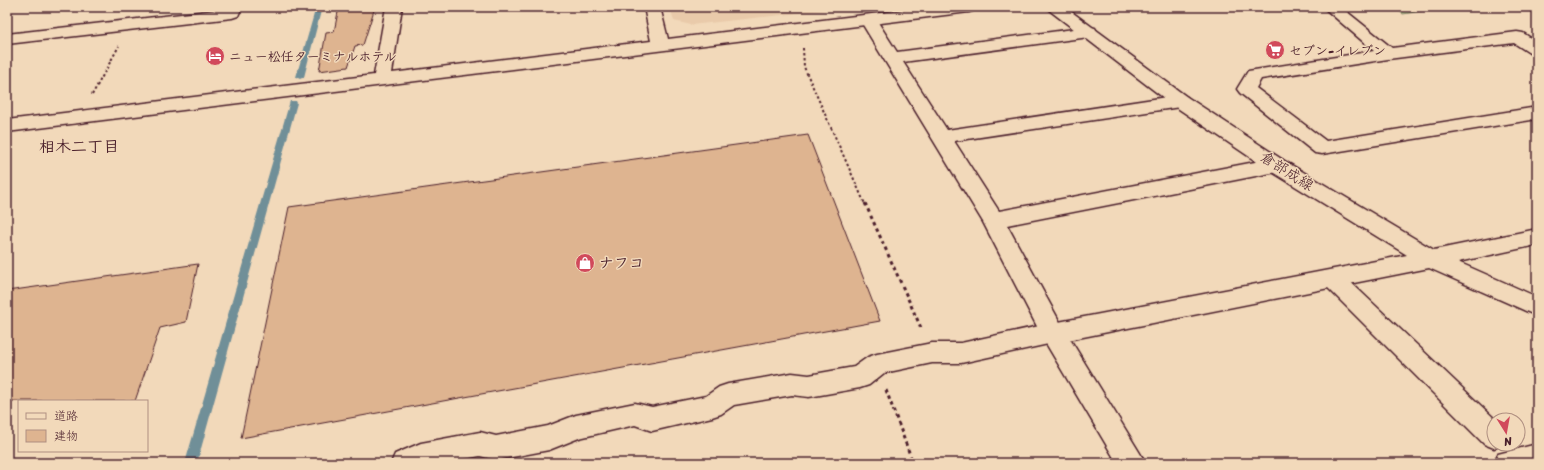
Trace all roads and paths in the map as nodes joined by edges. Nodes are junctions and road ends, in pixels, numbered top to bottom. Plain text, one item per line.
1 (234, 7) edge
2 (394, 7) edge
3 (652, 7) edge
4 (969, 7) edge
5 (1055, 7) edge
6 (1331, 7) edge
7 (922, 10) edge
8 (868, 20) junction
9 (130, 25) junction
10 (802, 28) junction
11 (1089, 32) junction
12 (7, 39) edge
13 (661, 45) junction
14 (1537, 50) edge
15 (1388, 54) junction
16 (892, 58) junction
17 (382, 80) junction
18 (1180, 101) junction
19 (1537, 113) edge
20 (80, 117) junction
21 (7, 126) edge
22 (941, 137) junction
23 (1276, 165) junction
24 (993, 220) junction
25 (1537, 237) edge
26 (1431, 259) junction
27 (1333, 279) junction
28 (1537, 307) edge
29 (1053, 333) junction
30 (932, 353) junction
31 (877, 364) junction
32 (1486, 428) edge
33 (405, 463) edge
34 (913, 463) edge
35 (1132, 463) edge

1 - 9 street
2 - 17 street
3 - 13 street
4 - 7 street
5 - 11 street, 倉部成線
6 - 15 street
7 - 8 street
8 - 10 street
8 - 16 street
9 - 12 street
9 - 20 path
10 - 13 street
10 - 30 path
11 - 16 street
11 - 18 street, 倉部成線
13 - 17 street
14 - 15 street
15 - 19 street
16 - 22 street
17 - 20 street
18 - 22 street
18 - 23 street, 倉部成線
20 - 21 street
22 - 24 street
23 - 24 street
23 - 26 street, 倉部成線
24 - 29 street
25 - 26 street
26 - 27 street
26 - 28 street, 倉部成線
27 - 29 street
27 - 32 street
29 - 30 street
29 - 35 street
30 - 31 street
31 - 33 street
31 - 34 path

